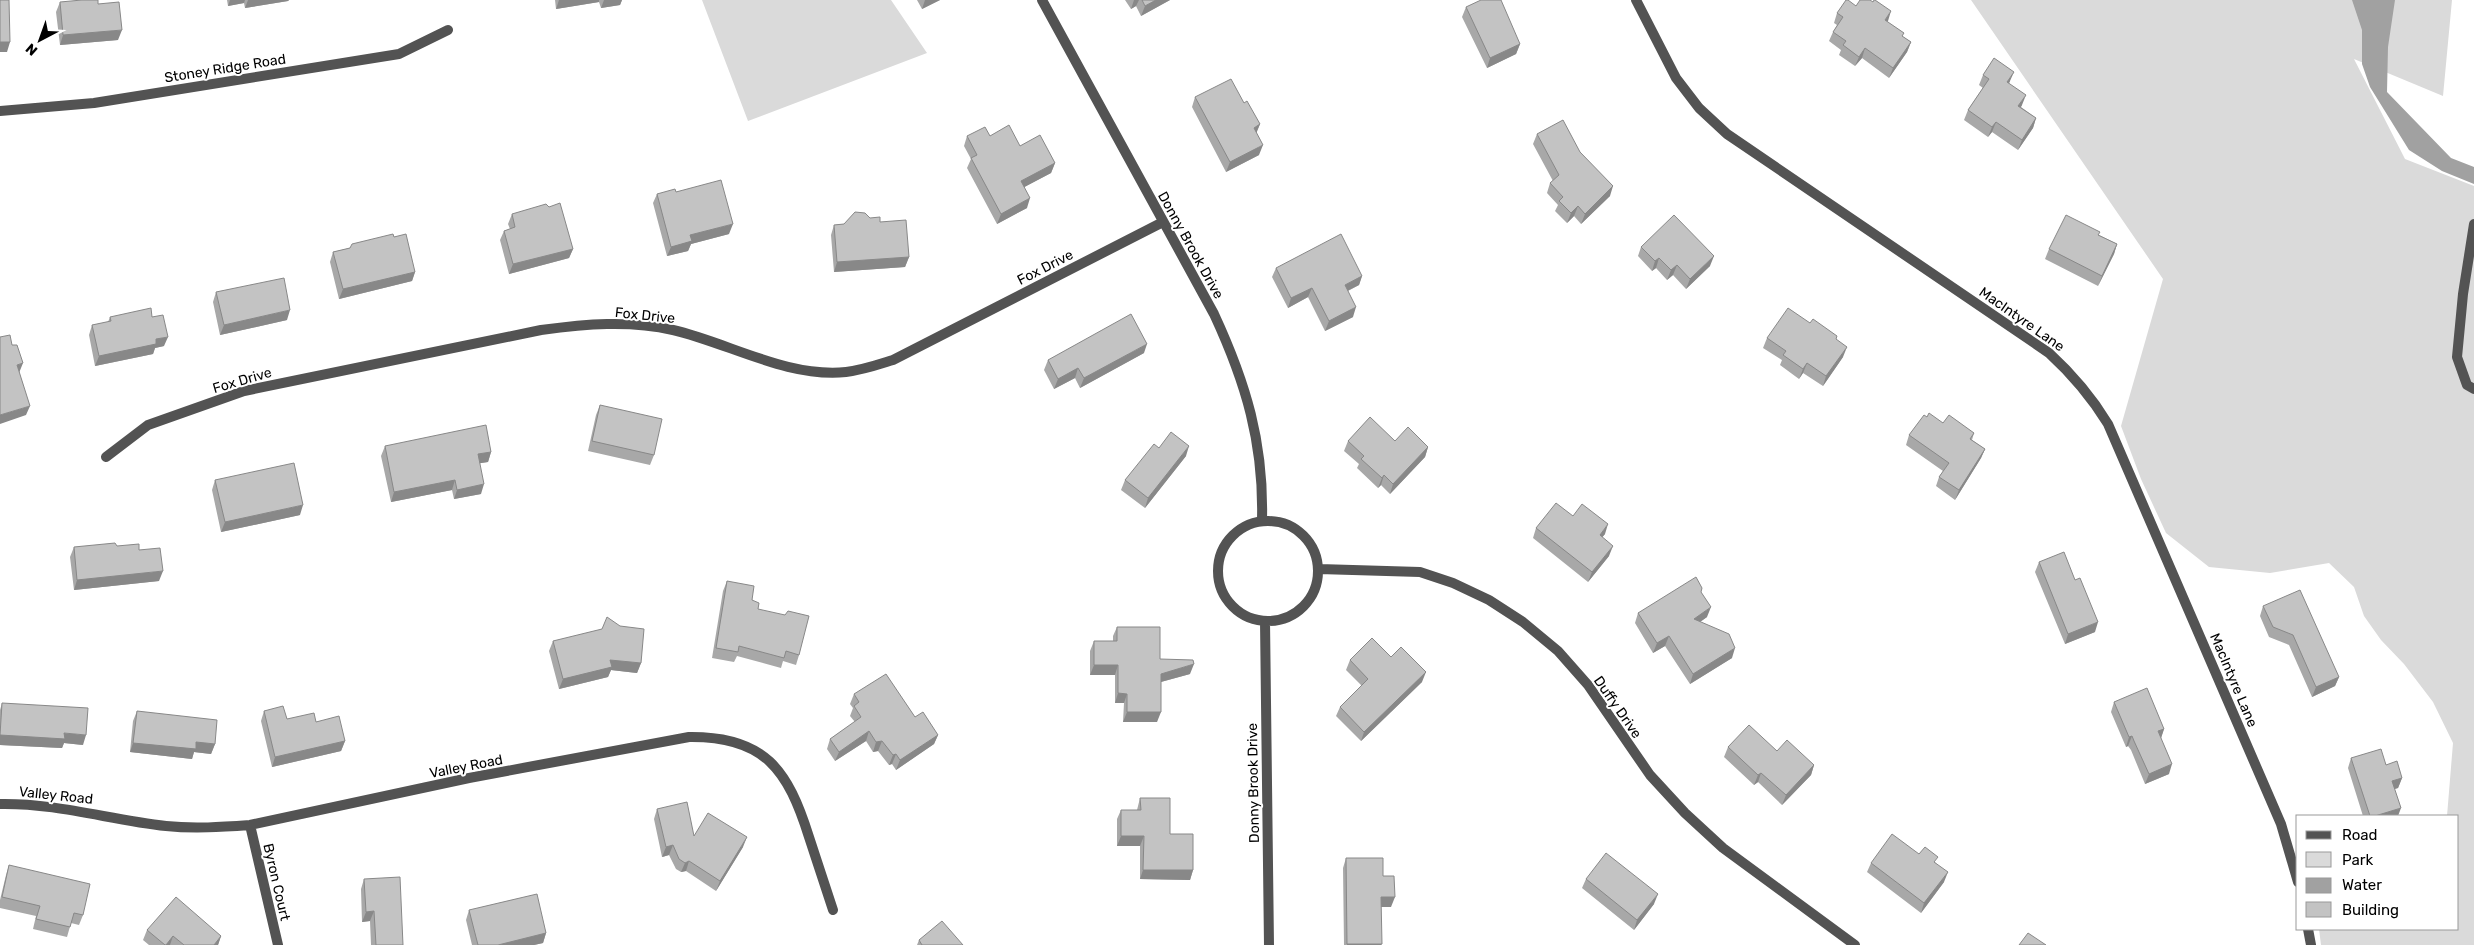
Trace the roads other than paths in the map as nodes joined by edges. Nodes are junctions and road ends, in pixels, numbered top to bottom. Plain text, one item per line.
1 (1042, 0) edge
2 (1636, 0) edge
3 (448, 30) dead end
4 (0, 111) edge
5 (1163, 222) junction
6 (2474, 224) edge
7 (2474, 389) edge
8 (106, 458) dead end
9 (1262, 520) junction
10 (1319, 569) junction
11 (1265, 621) junction
12 (0, 804) edge
13 (250, 825) junction
14 (2296, 876) edge
15 (833, 910) dead end
16 (2308, 930) edge
17 (278, 945) edge
18 (1269, 945) edge
19 (1856, 945) edge
20 (2311, 945) edge

1 - 5 street, Donny Brook Drive
2 - 14 street, MacIntyre Lane
3 - 4 street, Stoney Ridge Road
5 - 8 street, Fox Drive
5 - 9 street, Donny Brook Drive
6 - 7 street
9 - 10 street
9 - 11 street
10 - 11 street
10 - 19 street, Duffy Drive
11 - 18 street, Donny Brook Drive
12 - 13 street, Valley Road
13 - 15 street, Valley Road
13 - 17 street, Byron Court
16 - 20 street

